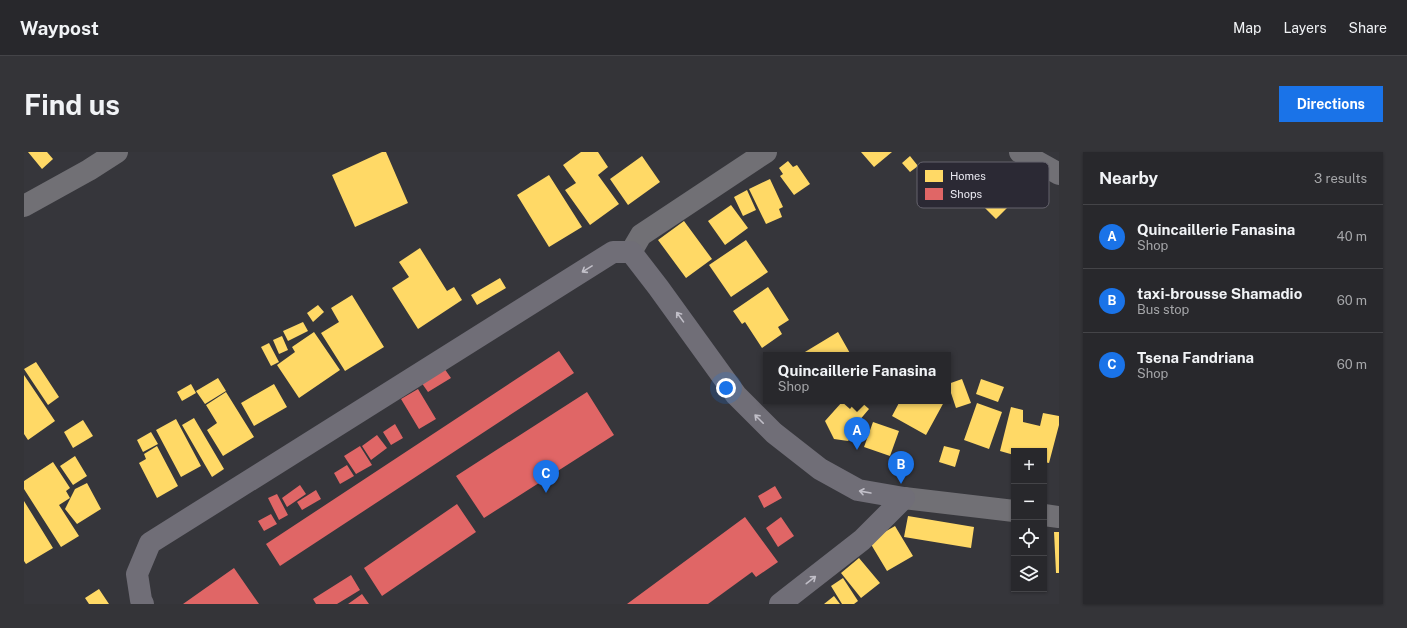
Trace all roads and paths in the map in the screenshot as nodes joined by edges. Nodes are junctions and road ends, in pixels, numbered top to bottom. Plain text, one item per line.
1 (117, 152) edge
2 (766, 152) edge
3 (1020, 152) edge
4 (1038, 162) edge
5 (1049, 168) edge
6 (1059, 174) edge
7 (24, 206) edge
8 (631, 252) junction
9 (904, 498) junction
10 (1011, 511) edge
11 (1047, 515) edge
12 (1059, 517) edge
13 (143, 604) edge
14 (780, 604) edge

1 - 7 street
2 - 8 street
3 - 4 street
5 - 6 street
9 -> 8 main road
8 -> 13 main road
9 - 10 street
14 -> 9 main road
11 - 12 street

